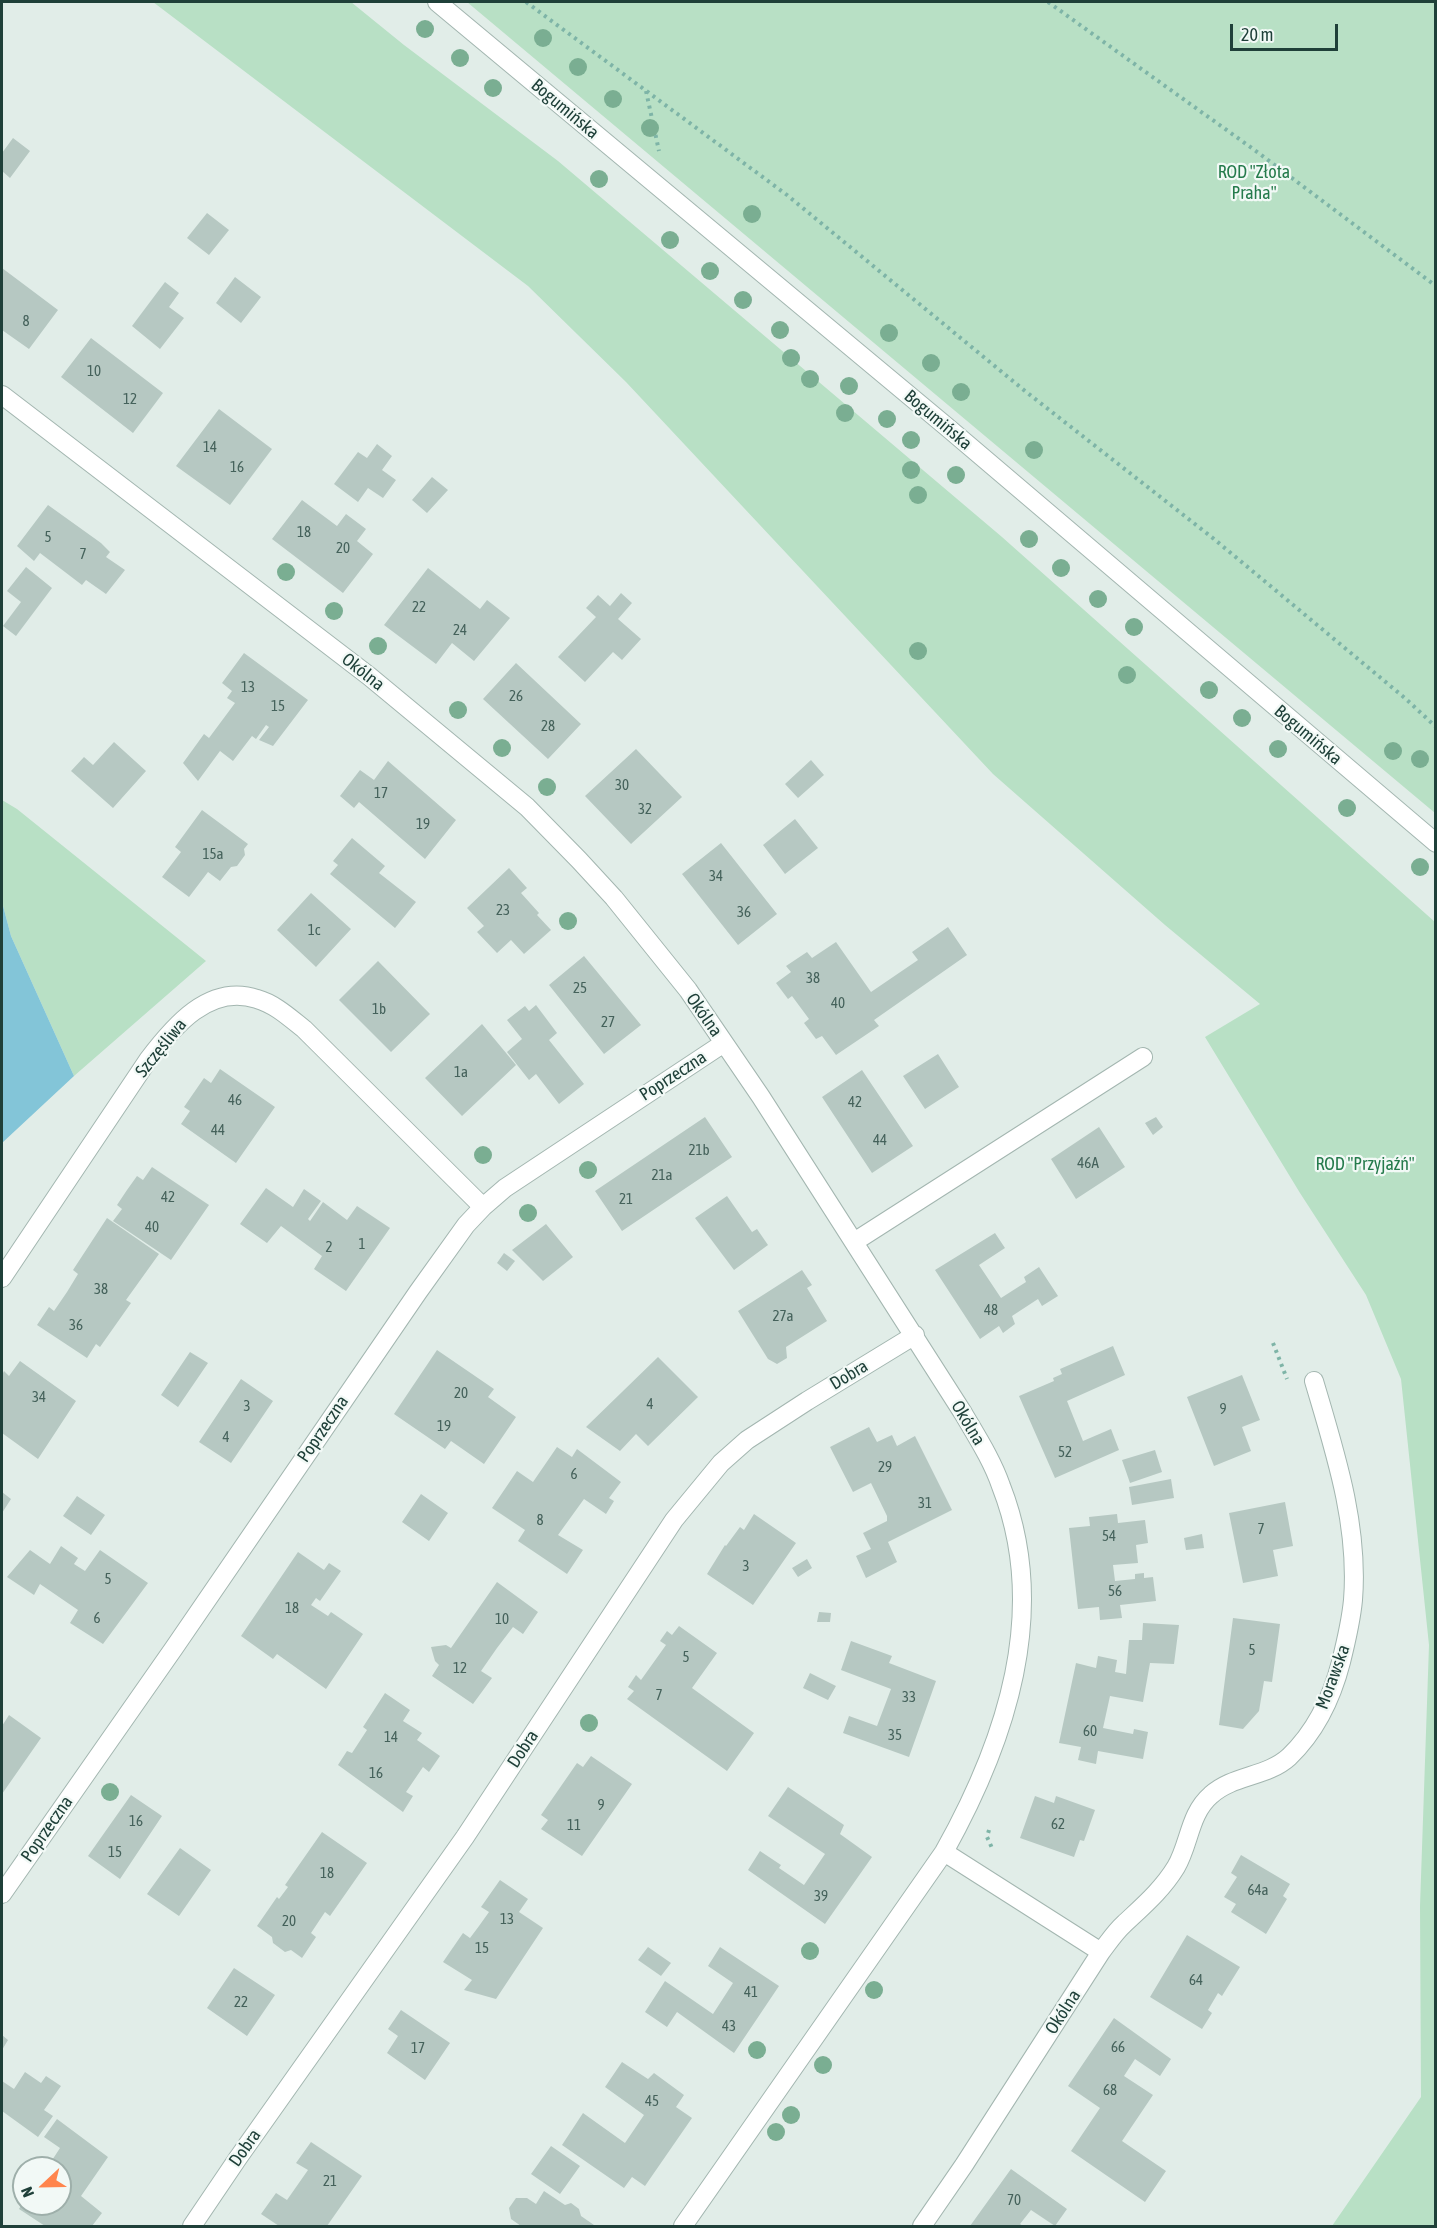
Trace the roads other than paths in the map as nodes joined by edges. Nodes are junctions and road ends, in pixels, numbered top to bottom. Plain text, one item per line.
1 (437, 2) edge
2 (2, 395) edge
3 (1436, 843) edge
4 (724, 1042) junction
5 (1143, 1057) dead end
6 (483, 1207) junction
7 (854, 1242) junction
8 (2, 1278) edge
9 (915, 1335) junction
10 (1314, 1382) dead end
11 (944, 1852) junction
12 (2, 1894) edge
13 (1101, 1952) junction
14 (192, 2226) edge
15 (683, 2226) edge
16 (922, 2226) edge

1 - 3 street, Bogumińska
2 - 4 street, Okólna
4 - 6 street, Poprzeczna
4 - 7 street, Okólna
5 - 7 street
6 - 8 street, Szczęśliwa
6 - 12 street, Poprzeczna
7 - 9 street, Okólna
9 - 11 street, Okólna
9 - 14 street, Dobra
10 - 13 street, Morawska
11 - 13 street
11 - 15 street, Okólna
13 - 16 street, Okólna

